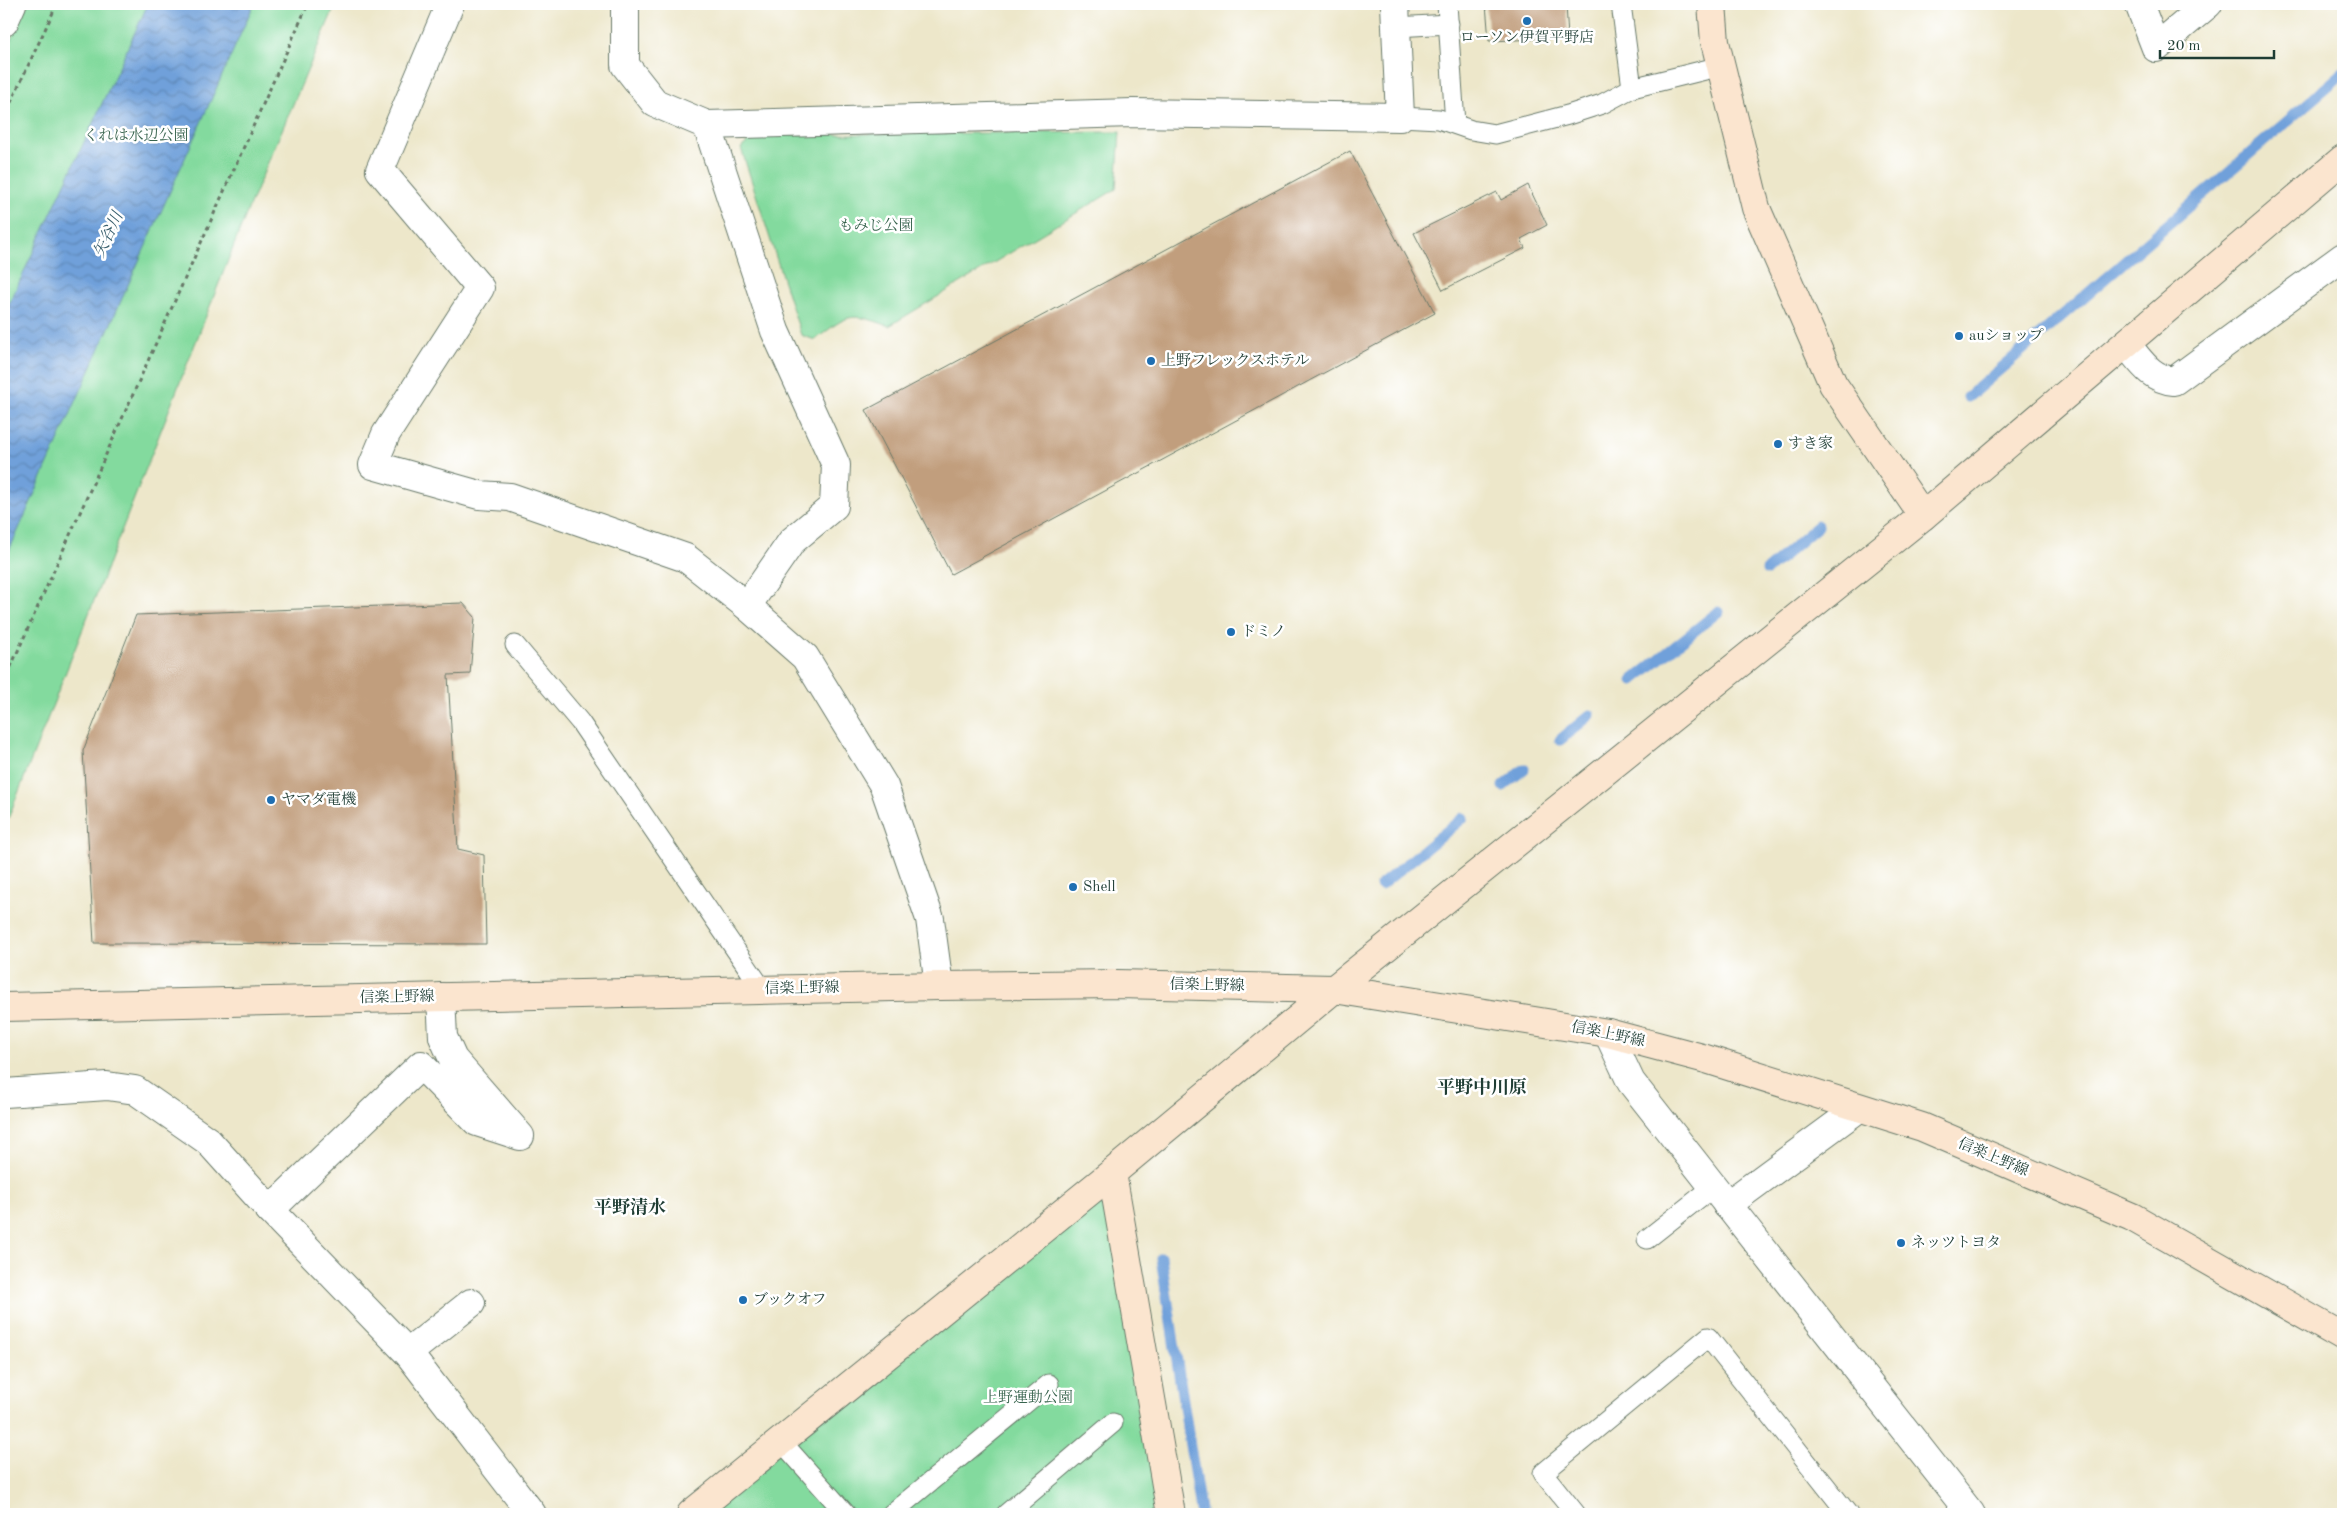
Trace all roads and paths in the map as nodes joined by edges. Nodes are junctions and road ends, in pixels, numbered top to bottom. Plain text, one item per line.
1 (12, 4) edge
2 (57, 4) edge
3 (308, 4) edge
4 (450, 4) edge
5 (625, 4) edge
6 (1447, 4) edge
7 (1620, 4) edge
8 (1712, 4) edge
9 (2139, 4) edge
10 (2208, 4) edge
11 (1396, 15) edge
12 (4, 22) edge
13 (1448, 24) junction
14 (1721, 66) junction
15 (1632, 88) junction
16 (4, 117) edge
17 (1400, 117) junction
18 (1455, 124) junction
19 (707, 125) junction
20 (2343, 160) edge
21 (2343, 257) edge
22 (2126, 344) junction
23 (1923, 516) junction
24 (747, 606) junction
25 (515, 645) dead end
26 (4, 682) edge
27 (939, 986) junction
28 (1334, 989) junction
29 (763, 990) junction
30 (441, 997) junction
31 (4, 1007) edge
32 (1608, 1033) junction
33 (5, 1093) dead end
34 (1859, 1108) junction
35 (1112, 1173) junction
36 (1720, 1196) junction
37 (270, 1210) junction
38 (1647, 1239) dead end
39 (471, 1303) dead end
40 (2343, 1337) edge
41 (408, 1353) junction
42 (1048, 1384) dead end
43 (1113, 1423) dead end
44 (782, 1441) junction
45 (1841, 1512) edge
46 (532, 1514) edge
47 (691, 1514) edge
48 (846, 1514) edge
49 (891, 1514) edge
50 (1006, 1514) edge
51 (1172, 1514) edge
52 (1576, 1514) edge
53 (1971, 1514) edge

1 - 12 street
2 - 16 path
3 - 26 path
4 - 24 street
5 - 19 street
6 - 13 lane
7 - 15 lane
8 - 14 street
9 - 10 street
11 - 13 lane
11 - 17 street
13 - 18 lane
14 - 15 lane
14 - 23 street
15 - 18 lane
17 - 18 lane
17 - 19 street
19 - 24 street
20 - 22 street
21 - 22 street
22 - 23 street
23 - 28 street
24 - 27 street
25 - 29 lane
27 - 28 street, 信楽上野線
27 - 29 street, 信楽上野線
28 - 32 street, 信楽上野線
28 - 35 street
29 - 30 street, 信楽上野線
30 - 31 street, 信楽上野線
30 - 37 street
32 - 34 street, 信楽上野線
32 - 36 street
33 - 37 street
34 - 36 street
34 - 40 street, 信楽上野線
35 - 44 street
35 - 51 street
36 - 38 lane
36 - 53 street
37 - 41 street
39 - 41 street
41 - 46 street
42 - 49 lane
43 - 50 lane
44 - 47 street
44 - 48 lane
45 - 52 lane

